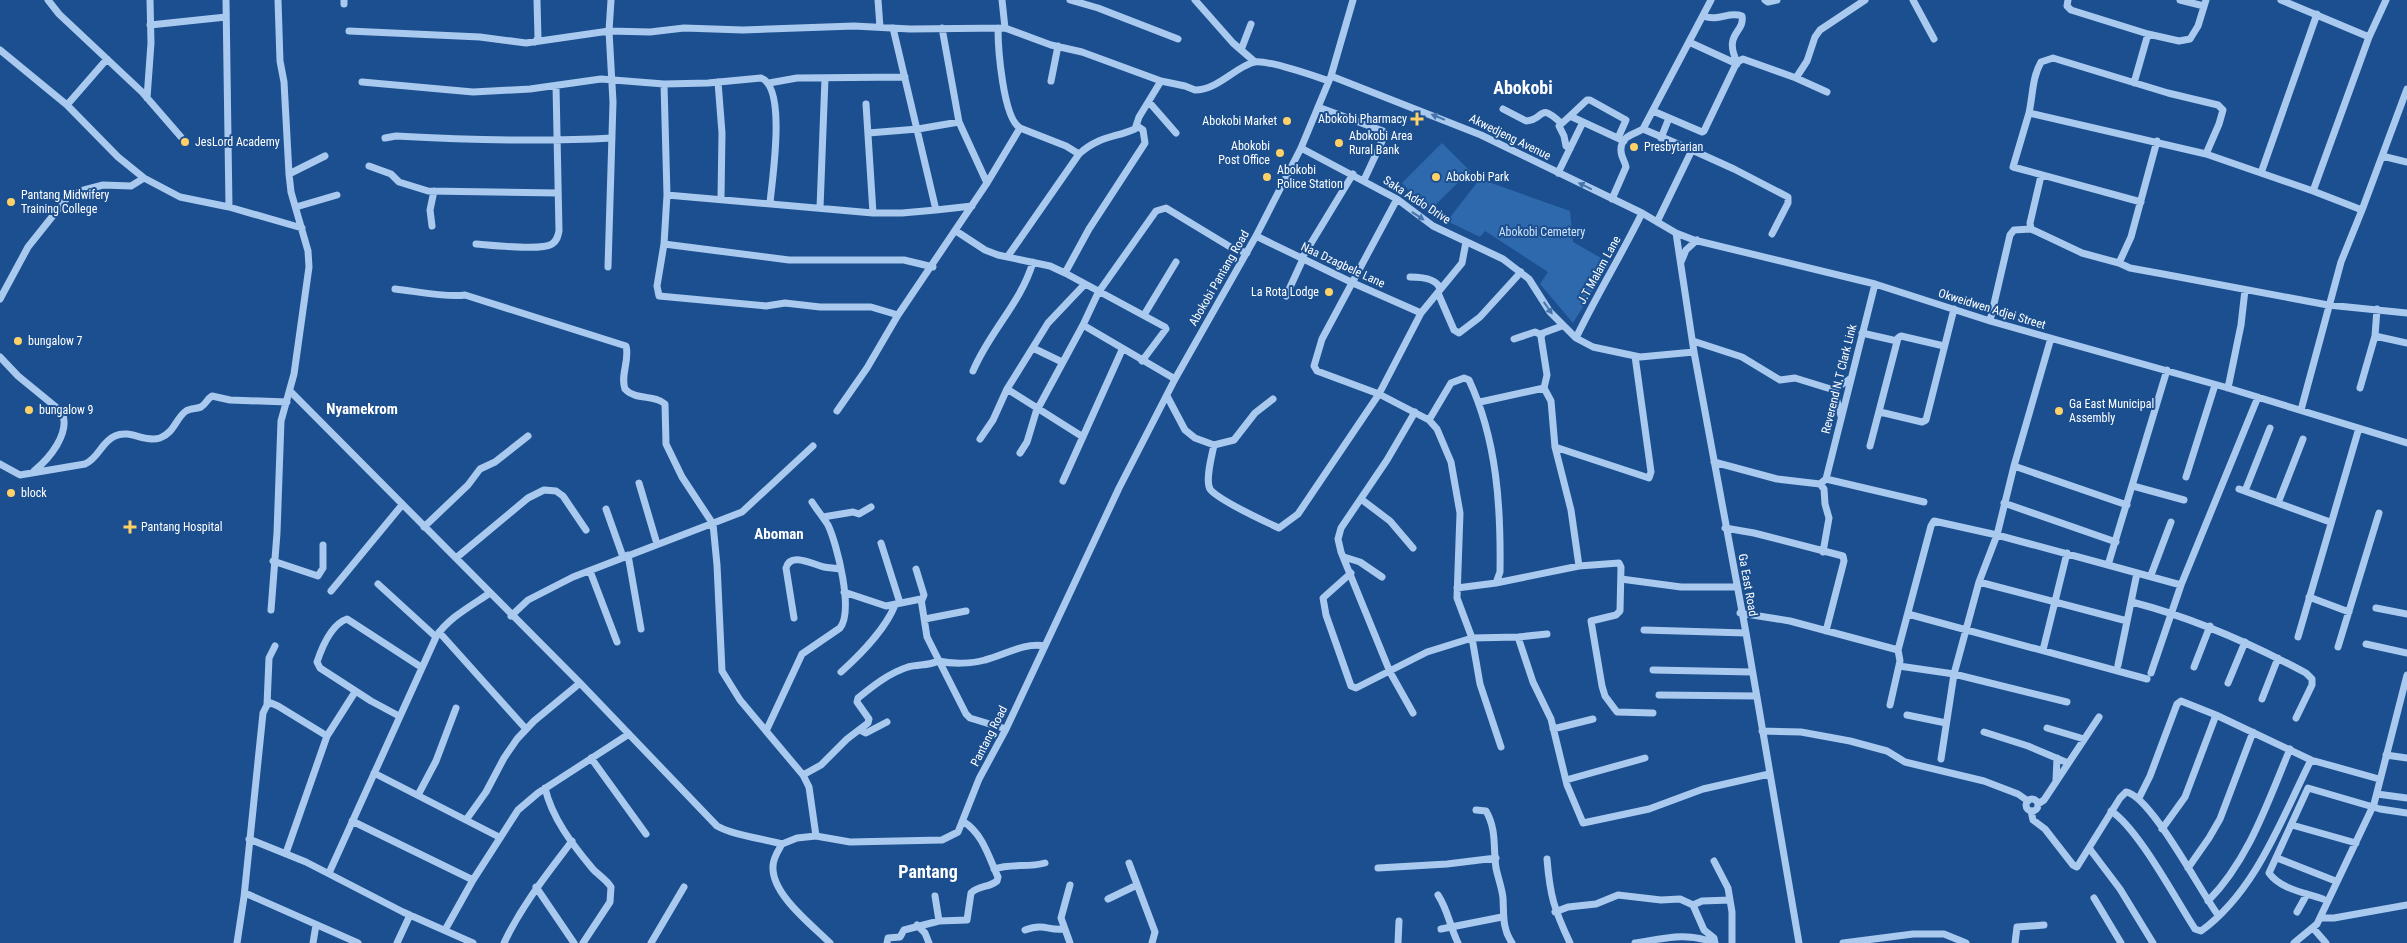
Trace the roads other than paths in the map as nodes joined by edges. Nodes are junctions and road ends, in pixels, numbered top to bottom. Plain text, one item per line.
1 (48, 0) edge
2 (150, 0) edge
3 (226, 0) edge
4 (278, 0) edge
5 (538, 0) edge
6 (611, 0) edge
7 (878, 0) edge
8 (1002, 0) edge
9 (1070, 0) edge
10 (1195, 0) edge
11 (1353, 0) edge
12 (1711, 0) edge
13 (1765, 0) edge
14 (1777, 0) edge
15 (1865, 0) edge
16 (1914, 0) edge
17 (2068, 0) edge
18 (2180, 0) edge
19 (2281, 0) edge
20 (2386, 0) edge
21 (2205, 3) edge
22 (1099, 4) edge
23 (2317, 14) junction
24 (1702, 16) junction
25 (226, 17) junction
26 (1251, 24) dead end
27 (150, 25) junction
28 (880, 26) junction
29 (893, 28) junction
30 (942, 28) junction
31 (1002, 28) junction
32 (350, 30) dead end
33 (609, 31) junction
34 (2148, 34) junction
35 (2369, 37) junction
36 (1178, 39) dead end
37 (1934, 39) dead end
38 (535, 42) junction
39 (1689, 42) junction
40 (1058, 46) junction
41 (0, 50) edge
42 (1241, 50) junction
43 (107, 59) junction
44 (1255, 62) junction
45 (1737, 63) junction
46 (905, 77) junction
47 (825, 78) junction
48 (1330, 78) junction
49 (1796, 78) junction
50 (611, 80) junction
51 (1052, 81) dead end
52 (1161, 81) junction
53 (362, 82) dead end
54 (718, 82) junction
55 (769, 83) junction
56 (2134, 83) junction
57 (664, 84) junction
58 (556, 86) junction
59 (2407, 89) edge
60 (1827, 92) dead end
61 (147, 98) junction
62 (1149, 102) junction
63 (67, 104) junction
64 (866, 104) dead end
65 (1318, 107) junction
66 (1503, 109) dead end
67 (1652, 111) junction
68 (2029, 113) junction
69 (1570, 116) junction
70 (1669, 118) junction
71 (959, 122) junction
72 (1583, 122) junction
73 (1561, 124) junction
74 (1137, 126) junction
75 (1020, 128) junction
76 (918, 129) junction
77 (1643, 129) junction
78 (868, 133) junction
79 (1176, 133) dead end
80 (181, 136) dead end
81 (385, 138) dead end
82 (612, 138) junction
83 (1661, 138) junction
84 (1621, 140) junction
85 (557, 141) junction
86 (2157, 141) junction
87 (1301, 148) junction
88 (1570, 148) junction
89 (1692, 150) junction
90 (1079, 154) junction
91 (2206, 154) junction
92 (325, 156) dead end
93 (2382, 156) junction
94 (2407, 162) edge
95 (369, 166) dead end
96 (1558, 173) junction
97 (2262, 173) junction
98 (289, 174) junction
99 (1353, 174) junction
100 (2041, 176) junction
101 (144, 178) junction
102 (1364, 180) junction
103 (987, 184) junction
104 (434, 191) junction
105 (2313, 191) junction
106 (558, 193) junction
107 (337, 195) dead end
108 (667, 195) junction
109 (722, 198) junction
110 (1397, 199) junction
111 (1612, 199) junction
112 (2141, 202) junction
113 (770, 203) junction
114 (972, 206) junction
115 (230, 207) junction
116 (296, 207) junction
117 (820, 208) junction
118 (936, 210) junction
119 (2362, 210) junction
120 (873, 212) junction
121 (1642, 213) junction
122 (1658, 222) junction
123 (432, 226) dead end
124 (302, 228) junction
125 (2031, 229) junction
126 (956, 231) junction
127 (1675, 232) junction
128 (1772, 234) dead end
129 (1256, 236) junction
130 (1697, 240) junction
131 (1466, 242) junction
132 (476, 244) dead end
133 (664, 244) junction
134 (1247, 253) junction
135 (1008, 256) junction
136 (1302, 258) junction
137 (1033, 262) junction
138 (1176, 262) dead end
139 (1681, 262) junction
140 (2118, 263) junction
141 (608, 267) dead end
142 (933, 267) junction
143 (1521, 272) junction
144 (1065, 273) junction
145 (1410, 277) dead end
146 (1353, 283) junction
147 (1875, 284) junction
148 (1084, 285) junction
149 (395, 289) dead end
150 (2245, 290) junction
151 (1439, 291) junction
152 (1098, 293) junction
153 (1286, 296) dead end
154 (0, 299) edge
155 (2328, 305) junction
156 (1954, 309) junction
157 (2377, 309) junction
158 (1422, 312) junction
159 (2407, 313) edge
160 (898, 315) junction
161 (1144, 315) junction
162 (1990, 321) junction
163 (1083, 325) junction
164 (1562, 326) junction
165 (1862, 333) junction
166 (1542, 335) junction
167 (2375, 336) junction
168 (1514, 338) dead end
169 (1576, 338) junction
170 (2051, 338) junction
171 (1693, 341) junction
172 (1897, 341) junction
173 (2407, 343) edge
174 (1944, 346) junction
175 (1033, 348) junction
176 (1122, 350) junction
177 (1694, 352) junction
178 (1635, 356) junction
179 (0, 357) edge
180 (1142, 361) junction
181 (1062, 362) junction
182 (2166, 370) junction
183 (973, 371) dead end
184 (1851, 378) junction
185 (1175, 379) junction
186 (2215, 385) junction
187 (1544, 388) junction
188 (2228, 388) junction
189 (2360, 388) dead end
190 (1006, 389) junction
191 (1834, 390) junction
192 (290, 391) junction
193 (1379, 394) junction
194 (1167, 396) junction
195 (2258, 397) junction
196 (1272, 399) dead end
197 (287, 402) junction
198 (1480, 402) junction
199 (1039, 408) junction
200 (2300, 410) junction
201 (836, 411) dead end
202 (1415, 412) junction
203 (1880, 412) junction
204 (1841, 418) junction
205 (1429, 420) junction
206 (2270, 428) dead end
207 (2359, 428) junction
208 (528, 436) dead end
209 (1083, 437) junction
210 (980, 439) dead end
211 (2303, 440) dead end
212 (2407, 443) edge
213 (813, 446) dead end
214 (1214, 446) junction
215 (1870, 446) dead end
216 (1555, 447) junction
217 (1020, 453) dead end
218 (1714, 462) junction
219 (0, 464) edge
220 (2014, 466) junction
221 (34, 471) junction
222 (2186, 477) dead end
223 (1826, 478) junction
224 (1063, 481) dead end
225 (639, 484) dead end
226 (1820, 484) junction
227 (2133, 486) junction
228 (1119, 488) joint
229 (1361, 499) junction
230 (2184, 500) dead end
231 (812, 502) dead end
232 (1924, 502) dead end
233 (2004, 503) junction
234 (2278, 503) junction
235 (402, 505) junction
236 (2128, 505) junction
237 (871, 506) dead end
238 (606, 509) dead end
239 (2379, 513) dead end
240 (823, 517) junction
241 (2171, 522) dead end
242 (2330, 522) junction
243 (713, 524) junction
244 (424, 527) junction
245 (1726, 528) junction
246 (586, 530) dead end
247 (1997, 535) junction
248 (2116, 542) junction
249 (881, 543) dead end
250 (657, 544) junction
251 (323, 545) dead end
252 (1413, 548) dead end
253 (1823, 552) junction
254 (2066, 553) junction
255 (626, 556) junction
256 (1344, 557) junction
257 (456, 558) junction
258 (274, 561) junction
259 (2108, 565) junction
260 (1580, 566) junction
261 (840, 569) junction
262 (916, 569) dead end
263 (590, 571) junction
264 (2137, 572) junction
265 (1351, 573) junction
266 (2151, 575) junction
267 (1382, 577) dead end
268 (1620, 579) junction
269 (1979, 582) junction
270 (1496, 583) junction
271 (378, 584) dead end
272 (2181, 585) junction
273 (1737, 587) junction
274 (1457, 588) junction
275 (331, 591) dead end
276 (844, 592) junction
277 (490, 593) junction
278 (2309, 598) junction
279 (922, 600) junction
280 (2054, 602) junction
281 (2132, 602) junction
282 (897, 604) junction
283 (2376, 608) dead end
284 (271, 610) dead end
285 (966, 612) dead end
286 (2173, 612) junction
287 (2349, 612) junction
288 (1740, 613) junction
289 (1908, 614) junction
290 (2407, 614) edge
291 (511, 616) junction
292 (794, 618) dead end
293 (925, 619) junction
294 (2127, 621) junction
295 (2210, 626) junction
296 (641, 628) dead end
297 (1966, 629) junction
298 (1644, 630) dead end
299 (1826, 631) junction
300 (1746, 633) junction
301 (1547, 634) dead end
302 (437, 635) junction
303 (1518, 637) junction
304 (2298, 637) dead end
305 (1472, 638) junction
306 (617, 642) dead end
307 (2245, 642) junction
308 (2366, 644) dead end
309 (276, 646) dead end
310 (1045, 646) junction
311 (2338, 647) dead end
312 (1898, 650) junction
313 (2042, 650) junction
314 (2407, 652) edge
315 (2278, 658) junction
316 (938, 660) junction
317 (2118, 665) dead end
318 (1899, 666) junction
319 (421, 667) junction
320 (2194, 667) dead end
321 (1653, 670) dead end
322 (841, 672) dead end
323 (1390, 672) junction
324 (1752, 672) junction
325 (1954, 674) junction
326 (2407, 675) edge
327 (580, 683) junction
328 (2228, 683) dead end
329 (355, 692) junction
330 (1659, 695) dead end
331 (1756, 696) junction
332 (2262, 700) dead end
333 (2067, 702) dead end
334 (1890, 705) dead end
335 (267, 706) junction
336 (456, 708) dead end
337 (1413, 713) dead end
338 (1652, 713) dead end
339 (2216, 714) junction
340 (1907, 715) dead end
341 (399, 716) junction
342 (2099, 717) dead end
343 (2296, 718) dead end
344 (1593, 719) dead end
345 (887, 722) dead end
346 (1946, 723) junction
347 (2047, 728) dead end
348 (526, 729) junction
349 (767, 729) junction
350 (1554, 729) junction
351 (860, 730) junction
352 (1006, 730) junction
353 (1762, 731) junction
354 (1984, 732) dead end
355 (2253, 732) junction
356 (629, 734) junction
357 (327, 736) junction
358 (2084, 739) junction
359 (1501, 747) dead end
360 (2290, 749) junction
361 (2386, 754) junction
362 (591, 758) junction
363 (1645, 758) dead end
364 (2057, 758) junction
365 (2407, 758) edge
366 (1941, 759) dead end
367 (2311, 760) junction
368 (2068, 763) junction
369 (374, 773) junction
370 (1769, 774) junction
371 (803, 775) junction
372 (2379, 779) junction
373 (1566, 780) junction
374 (2055, 782) junction
375 (545, 788) junction
376 (2377, 794) junction
377 (418, 795) junction
378 (2139, 798) junction
379 (2407, 798) edge
380 (2028, 800) junction
381 (2038, 804) junction
382 (2374, 807) junction
383 (1476, 810) dead end
384 (2031, 811) junction
385 (2111, 811) junction
386 (2407, 813) edge
387 (466, 820) junction
388 (352, 821) junction
389 (964, 822) junction
390 (2278, 826) junction
391 (2291, 828) junction
392 (2162, 829) junction
393 (646, 834) dead end
394 (816, 836) junction
395 (499, 837) junction
396 (249, 839) junction
397 (572, 840) junction
398 (2356, 843) junction
399 (782, 844) junction
400 (2089, 848) junction
401 (286, 853) junction
402 (1496, 858) junction
403 (2277, 858) junction
404 (1547, 859) dead end
405 (2098, 859) junction
406 (1714, 861) dead end
407 (2081, 862) junction
408 (1129, 863) dead end
409 (1045, 864) dead end
410 (1378, 868) dead end
411 (2188, 868) junction
412 (994, 869) junction
413 (329, 873) junction
414 (472, 880) junction
415 (2333, 880) dead end
416 (1070, 885) dead end
417 (1137, 885) junction
418 (536, 887) junction
419 (684, 887) dead end
420 (245, 893) junction
421 (2307, 894) junction
422 (1438, 895) dead end
423 (935, 896) dead end
424 (2094, 898) dead end
425 (1108, 899) dead end
426 (2323, 899) dead end
427 (1730, 900) junction
428 (2208, 901) junction
429 (1693, 904) junction
430 (2407, 906) edge
431 (1555, 912) junction
432 (2297, 912) dead end
433 (410, 915) junction
434 (2218, 915) junction
435 (1502, 917) junction
436 (2320, 918) junction
437 (939, 921) junction
438 (1399, 921) dead end
439 (316, 925) junction
440 (917, 925) junction
441 (2044, 925) dead end
442 (1450, 928) junction
443 (2313, 928) junction
444 (1064, 929) junction
445 (1441, 929) dead end
446 (445, 930) junction
447 (1025, 930) dead end
448 (1654, 942) edge
449 (237, 943) edge
450 (313, 943) edge
451 (358, 943) edge
452 (397, 943) edge
453 (473, 943) edge
454 (504, 943) edge
455 (574, 943) edge
456 (583, 943) edge
457 (651, 943) edge
458 (830, 943) edge
459 (887, 943) edge
460 (929, 943) edge
461 (1070, 943) edge
462 (1152, 943) edge
463 (1398, 943) edge
464 (1458, 943) edge
465 (1512, 943) edge
466 (1570, 943) edge
467 (1634, 943) edge
468 (1714, 943) edge
469 (1732, 943) edge
470 (1799, 943) edge
471 (1843, 943) edge
472 (1966, 943) edge
473 (2015, 943) edge
474 (2120, 943) edge
475 (2153, 943) edge
476 (2294, 943) edge
477 (2326, 943) edge

1 - 43 street
2 - 27 street
3 - 25 street
4 - 98 street
5 - 38 street
6 - 33 street
7 - 28 street
8 - 31 street
9 - 22 street
10 - 42 street
11 - 48 street, Abokobi Pantang Road
12 - 24 street
13 - 14 street
15 - 49 street
16 - 37 street
17 - 34 street
18 - 21 street
19 - 23 street
20 - 35 street
21 - 34 street
22 - 36 street
23 - 35 street
23 - 97 street
24 - 39 street
24 - 45 street
25 - 27 street
25 - 115 street
26 - 42 street
27 - 61 street
28 - 29 street
28 - 33 street
29 - 30 street
29 - 46 street
30 - 31 street
30 - 71 street
31 - 40 street
31 - 75 street
32 - 38 street
33 - 38 street
33 - 50 street
34 - 56 street
35 - 105 street
39 - 45 street
39 - 67 street
40 - 51 street
40 - 52 street
41 - 63 street
42 - 44 street
43 - 61 street
43 - 63 street
44 - 48 street, Akwedjeng Avenue
44 - 52 street
45 - 49 street
45 - 70 street
46 - 47 street
46 - 76 street
47 - 55 street
47 - 117 street
48 - 65 street, Abokobi Pantang Road
96 -> 48 street, Akwedjeng Avenue
49 - 60 street
50 - 57 street
50 - 58 street
50 - 82 street
52 - 62 street
53 - 58 street
54 - 55 street
54 - 57 street
54 - 109 street
55 - 113 street
56 - 68 street
56 - 91 street
57 - 108 street
58 - 85 street
59 - 93 street
61 - 80 street
62 - 74 street
62 - 79 street
63 - 101 street
64 - 78 street
65 - 87 street, Abokobi Pantang Road
65 - 102 street
66 - 73 street
67 - 70 street
67 - 77 street
68 - 86 street
68 - 100 street
69 - 72 street
69 - 73 street
69 - 84 street
70 - 83 street
71 - 76 street
71 - 103 street
72 - 84 street
72 - 88 street
73 - 88 street
74 - 90 street
74 - 144 street
75 - 90 street
75 - 103 street
76 - 78 street
76 - 118 street
77 - 83 street
77 - 84 street
78 - 120 street
81 - 85 street
82 - 85 street
82 - 141 street
83 - 89 street
84 - 111 street
85 - 106 street
86 - 91 street
86 - 112 street
87 - 99 street, Saka Addo Drive
87 - 129 street, Abokobi Pantang Road
88 - 96 street
89 - 122 street
89 - 128 street
90 - 135 street
91 - 97 street
92 - 98 street
93 - 94 street
93 - 119 street
95 - 104 street
111 -> 96 street, Akwedjeng Avenue
97 - 105 street
98 - 116 street
99 - 102 street, Saka Addo Drive
99 - 136 street
100 - 112 street
100 - 125 street
101 - 115 street
101 - 154 street
102 - 110 street, Saka Addo Drive
103 - 114 street
104 - 106 street
104 - 123 street
105 - 119 street
106 - 132 street
107 - 116 street
108 - 109 street
108 - 133 street
109 - 113 street
110 -> 131 street, Saka Addo Drive
110 - 146 street
111 - 121 street, Akwedjeng Avenue
112 - 140 street
113 - 117 street
114 - 118 street
114 - 126 street
115 - 124 street
116 - 124 street
117 - 120 street
118 - 120 street
119 - 155 street
121 - 122 street, Akwedjeng Avenue
121 - 169 street, J.T Malam Lane
122 - 127 street, Akwedjeng Avenue
124 - 192 street
125 - 140 street
125 - 162 street
126 - 135 street
126 - 142 street
127 - 130 street, Okweidwen Adjei Street
127 - 139 street, Ga East Road
129 - 134 street, Abokobi Pantang Road
129 - 136 street, Naa Dzagbele Lane
130 - 139 street
130 - 147 street, Okweidwen Adjei Street
131 - 143 street, Saka Addo Drive
131 - 151 street
133 - 142 street
133 - 160 street
134 - 152 street
134 - 185 street, Abokobi Pantang Road
135 - 137 street
136 - 146 street, Naa Dzagbele Lane
136 - 153 street
137 - 144 street
137 - 183 street
138 - 161 street
139 - 171 street, Ga East Road
140 - 150 street
142 - 160 street
143 - 151 street
143 -> 164 street, Saka Addo Drive
144 - 148 street
145 - 151 street
146 - 158 street, Naa Dzagbele Lane
146 - 193 street
147 - 156 street, Okweidwen Adjei Street
147 - 165 street, Reverend N.T Clark Link
148 - 152 street
148 - 175 street
149 - 243 street
150 - 155 street
150 - 188 street
151 - 158 street
152 - 161 street
152 - 163 street
155 - 157 street
155 - 200 street
156 - 162 street, Okweidwen Adjei Street
156 - 174 street
157 - 159 street
157 - 167 street
158 - 193 street
160 - 201 street
161 - 180 street
162 - 170 street, Okweidwen Adjei Street
163 - 176 street
163 - 181 street
164 - 166 street
164 - 169 street, Saka Addo Drive
165 - 172 street
165 - 184 street, Reverend N.T Clark Link
166 - 168 street
166 - 187 street
167 - 173 street
167 - 189 street
169 - 178 street, Saka Addo Drive
170 - 182 street, Okweidwen Adjei Street
170 - 220 street
171 - 177 street, Ga East Road
171 - 191 street
172 - 174 street
172 - 203 street
174 - 203 street
175 - 181 street
175 - 190 street
176 - 180 street
176 - 209 street
177 - 178 street, Saka Addo Drive
177 - 218 street, Ga East Road
178 - 216 street
179 - 221 street
180 - 185 street
181 - 199 street
182 - 186 street, Okweidwen Adjei Street
182 - 227 street
184 - 191 street
184 - 204 street, Reverend N.T Clark Link
185 - 194 street, Abokobi Pantang Road
186 - 188 street, Okweidwen Adjei Street
186 - 222 street
187 - 198 street
187 - 216 street
188 - 195 street, Okweidwen Adjei Street
190 - 199 street
190 - 210 street
191 - 204 street
192 - 197 street
192 - 235 street
193 - 202 street
193 - 214 street
194 - 214 street
194 - 228 street, Abokobi Pantang Road
195 - 200 street, Okweidwen Adjei Street
195 - 272 street
196 - 214 street
197 - 221 street
197 - 258 street
198 - 205 street
198 - 270 street
199 - 209 street
199 - 217 street
200 - 207 street, Okweidwen Adjei Street
202 - 205 street
202 - 229 street
203 - 215 street
204 - 223 street, Reverend N.T Clark Link
205 - 274 street
206 - 234 street
207 - 212 street, Okweidwen Adjei Street
207 - 242 street
208 - 244 street
209 - 224 street
211 - 234 street
213 - 243 street
216 - 260 street
218 - 226 street
218 - 245 street, Ga East Road
219 - 221 street
220 - 233 street
220 - 236 street
223 - 226 street
223 - 232 street
225 - 250 street
226 - 253 street
227 - 230 street
227 - 236 street
228 - 310 street, Pantang Road
229 - 252 street
229 - 256 street
231 - 240 street
233 - 247 street
233 - 248 street
234 - 242 street
235 - 244 street
235 - 275 street
236 - 248 street
237 - 240 street
238 - 255 street
239 - 287 street
240 - 261 street
241 - 266 street
242 - 278 street
243 - 250 street
243 - 349 street
244 - 257 street
245 - 253 street
245 - 273 street, Ga East Road
246 - 257 street
247 - 254 street
247 - 269 street
247 - 289 street
248 - 259 street
249 - 282 street
250 - 255 street
251 - 258 street
253 - 299 street
254 - 259 street
254 - 280 street
255 - 263 street
255 - 296 street
256 - 265 street
256 - 267 street
257 - 277 street
258 - 284 street
259 - 264 street
260 - 268 street
260 - 270 street
261 - 276 street
261 - 292 street
262 - 279 street
263 - 291 street
263 - 306 street
264 - 266 street
264 - 281 street
265 - 323 street
265 - 323 street
266 - 272 street
268 - 273 street
268 - 338 street
269 - 280 street
269 - 297 street
270 - 274 street
271 - 302 street
272 - 286 street
273 - 288 street, Ga East Road
274 - 305 street
276 - 282 street
276 - 349 street
277 - 291 street
277 - 302 street
278 - 287 street
278 - 304 street
279 - 282 street
279 - 293 street
280 - 294 street
280 - 313 street
281 - 286 street
281 - 294 street
282 - 322 street
283 - 290 street
285 - 293 street
286 - 295 street
286 - 313 street
287 - 311 street
288 - 299 street
288 - 300 street, Ga East Road
289 - 297 street
289 - 312 street
291 - 327 street
293 - 316 street
294 - 317 street
295 - 307 street
295 - 320 street
297 - 313 street
297 - 325 street
298 - 300 street
299 - 312 street
300 - 324 street, Ga East Road
301 - 303 street
302 - 319 street
302 - 348 street
303 - 305 street
303 - 350 street
305 - 323 street
305 - 359 street
307 - 315 street
307 - 328 street
308 - 314 street
309 - 335 street
310 - 316 street
310 - 352 street, Pantang Road
312 - 318 street
315 - 332 street
315 - 343 street
316 - 351 street
316 - 352 street
318 - 325 street
318 - 334 street
319 - 329 street
319 - 341 street
321 - 324 street
323 - 337 street
324 - 331 street, Ga East Road
325 - 333 street
325 - 346 street
326 - 361 street
327 - 348 street
327 - 356 street
329 - 341 street
329 - 357 street
330 - 331 street
331 - 353 street, Ga East Road
335 - 357 street
335 - 396 street
336 - 377 street
339 - 355 street
339 - 378 street
339 - 392 street
340 - 346 street
341 - 369 street
342 - 358 street
344 - 350 street
345 - 351 street
346 - 366 street
347 - 358 street
348 - 387 street
349 - 371 street
350 - 373 street
351 - 371 street
352 - 389 street, Pantang Road
353 - 370 street, Ga East Road
353 - 380 street
354 - 364 street
355 - 360 street
355 - 411 street
356 - 362 street
356 - 399 street
357 - 401 street
358 - 368 street
360 - 367 street
360 - 428 street
361 - 365 street
361 - 372 street
362 - 375 street
362 - 393 street
363 - 373 street
364 - 368 street
364 - 374 street
367 - 372 street
367 - 390 street
368 - 374 street
369 - 377 street
369 - 388 street
370 - 373 street
370 - 470 street, Ga East Road
371 - 394 street
372 - 376 street
374 - 381 street
375 - 395 street
375 - 397 street
376 - 379 street
376 - 382 street
377 - 387 street
378 - 385 street
378 - 392 street
380 - 381 street
380 - 384 street
381 - 384 street
382 - 386 street
382 - 391 street
382 - 398 street
383 - 402 street
384 - 407 street
385 - 400 street
385 - 434 street
387 - 395 street
388 - 413 street
388 - 414 street
389 - 394 street, Pantang Road
389 - 412 street
390 - 391 street
390 - 434 street
391 - 398 street
391 - 403 street
392 - 411 street
394 - 399 street, Pantang Road
395 - 414 street
396 - 401 street
396 - 420 street
397 - 418 street
397 - 456 street
398 - 436 street
399 - 458 street
400 - 405 street
400 - 407 street
401 - 413 street
402 - 410 street
402 - 435 street
403 - 415 street
403 - 421 street
404 - 431 street
405 - 407 street
405 - 475 street
406 - 427 street
408 - 417 street
409 - 412 street
411 - 428 street
412 - 437 street
413 - 433 street
414 - 446 street
416 - 444 street
417 - 425 street
417 - 462 street
418 - 454 street
418 - 455 street
419 - 457 street
420 - 439 street
420 - 449 street
421 - 426 street
421 - 432 street
422 - 442 street
423 - 437 street
424 - 474 street
427 - 429 street
427 - 469 street
428 - 434 street
429 - 431 street
429 - 468 street
430 - 436 street
431 - 466 street
433 - 446 street
433 - 452 street
435 - 442 street
435 - 465 street
436 - 443 street
437 - 440 street
438 - 463 street
439 - 450 street
439 - 451 street
440 - 459 street
440 - 460 street
441 - 473 street
442 - 445 street
442 - 464 street
443 - 476 street
443 - 477 street
444 - 447 street
444 - 461 street
446 - 453 street
448 - 467 street
448 - 468 street
471 - 472 street

